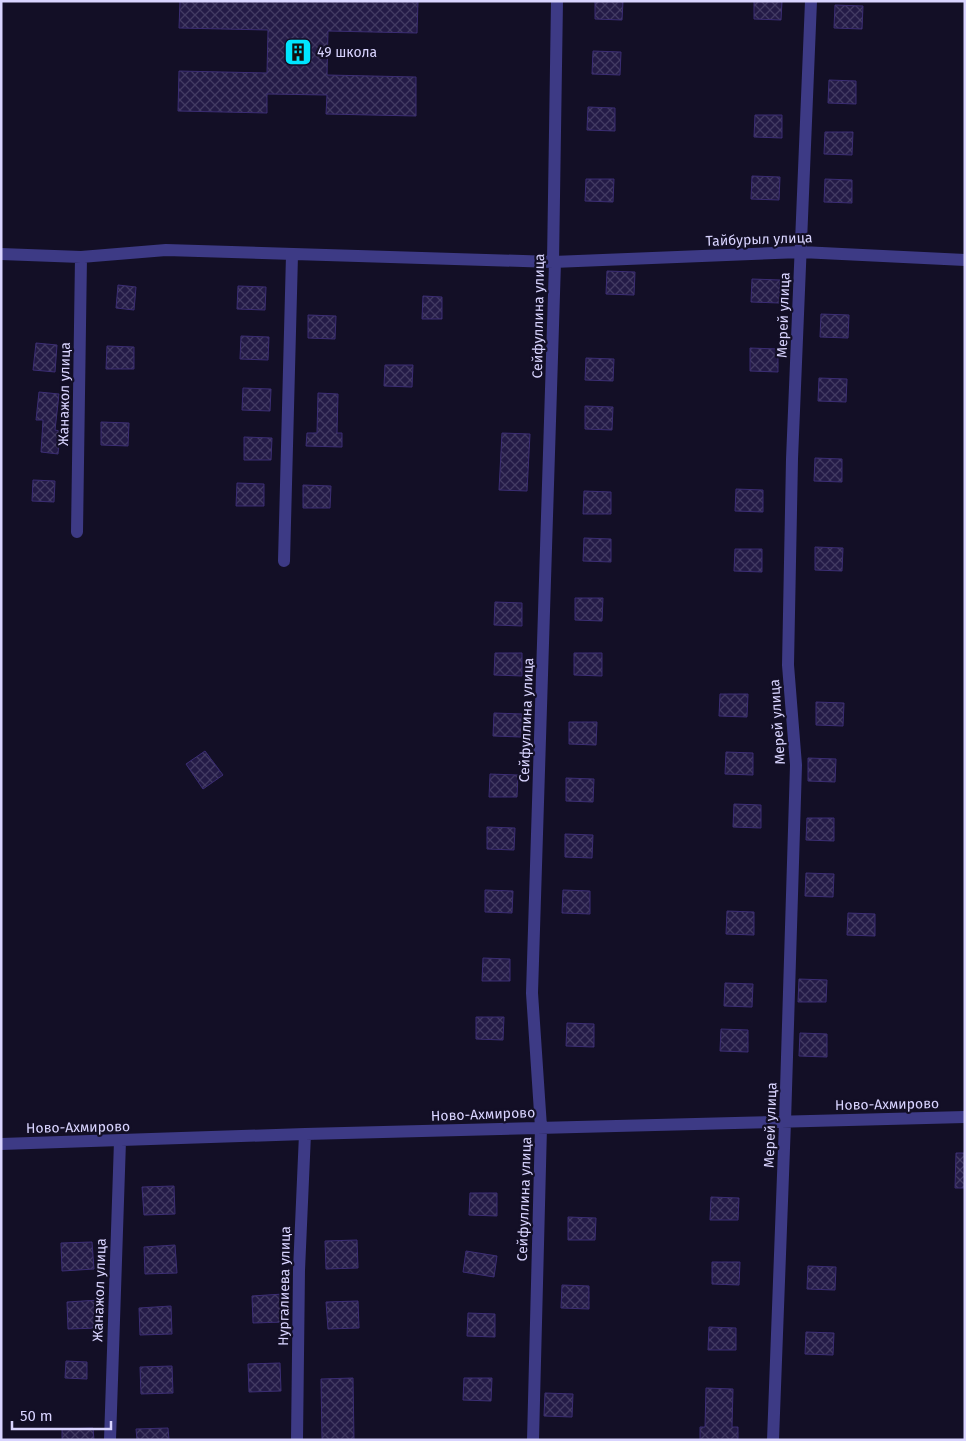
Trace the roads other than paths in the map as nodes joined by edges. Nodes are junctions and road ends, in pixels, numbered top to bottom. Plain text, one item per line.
1 (557, 1) edge
2 (811, 1) edge
3 (801, 252) junction
4 (1, 254) edge
5 (292, 255) junction
6 (81, 257) junction
7 (965, 260) edge
8 (553, 262) junction
9 (77, 532) dead end
10 (284, 561) dead end
11 (965, 1117) edge
12 (785, 1122) junction
13 (541, 1127) junction
14 (305, 1134) junction
15 (120, 1142) junction
16 (1, 1144) edge
17 (110, 1440) edge
18 (297, 1440) edge
19 (533, 1440) edge
20 (772, 1440) edge

1 - 8 street, Сейфуллина улица
2 - 3 street, Мерей улица
3 - 7 street, Тайбурыл улица
3 - 8 street, Тайбурыл улица
3 - 12 street, Мерей улица
4 - 6 street, Тайбурыл улица
5 - 6 street, Тайбурыл улица
5 - 8 street, Тайбурыл улица
5 - 10 street
6 - 9 street, Жанажол улица
8 - 13 street, Сейфуллина улица
11 - 12 street, Ново-Ахмирово
12 - 13 street, Ново-Ахмирово
12 - 20 street, Мерей улица
13 - 14 street, Ново-Ахмирово
13 - 19 street, Сейфуллина улица
14 - 15 street, Ново-Ахмирово
14 - 18 street, Нургалиева улица
15 - 16 street, Ново-Ахмирово
15 - 17 street, Жанажол улица

